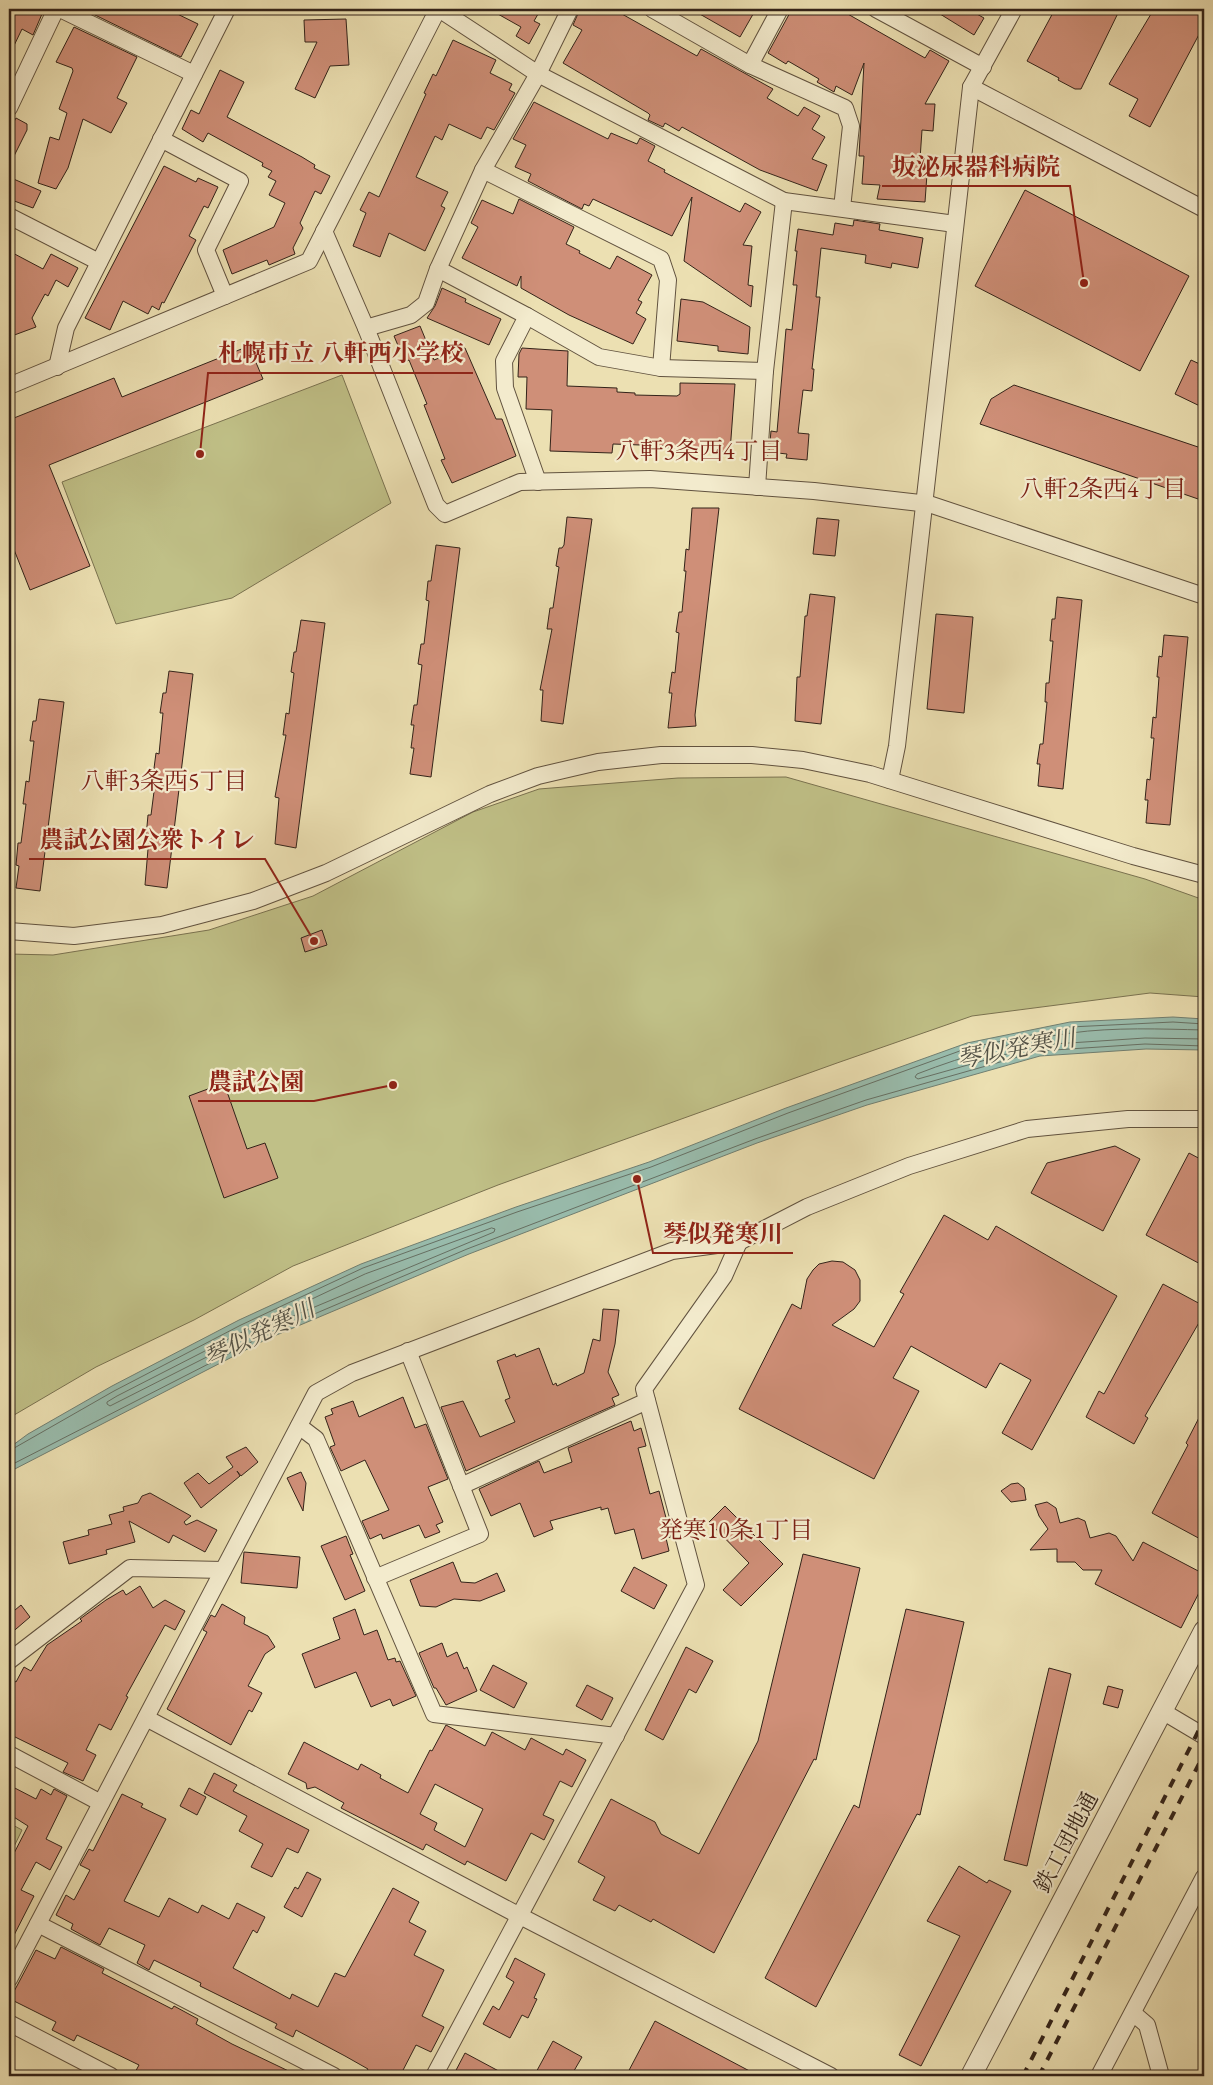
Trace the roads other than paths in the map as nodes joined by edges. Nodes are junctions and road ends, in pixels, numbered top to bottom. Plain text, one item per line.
1 (58, 9) edge
2 (227, 9) edge
3 (439, 9) edge
4 (570, 9) edge
5 (652, 9) edge
6 (780, 9) edge
7 (876, 9) edge
8 (1014, 9) edge
9 (750, 65) junction
10 (982, 66) junction
11 (194, 74) junction
12 (538, 74) junction
13 (971, 87) junction
14 (10, 100) edge
15 (161, 139) junction
16 (483, 170) junction
17 (784, 201) junction
18 (842, 208) junction
19 (1204, 209) edge
20 (9, 216) edge
21 (955, 224) junction
22 (324, 231) junction
23 (99, 262) junction
24 (438, 270) junction
25 (225, 296) junction
26 (527, 316) junction
27 (366, 328) junction
28 (57, 367) junction
29 (661, 368) junction
30 (765, 371) junction
31 (9, 386) edge
32 (538, 482) junction
33 (757, 487) junction
34 (923, 503) junction
35 (1204, 596) edge
36 (890, 780) junction
37 (1204, 876) edge
38 (9, 931) edge
39 (1204, 1119) edge
40 (739, 1242) junction
41 (408, 1352) junction
42 (648, 1401) junction
43 (299, 1426) junction
44 (461, 1486) junction
45 (223, 1570) junction
46 (375, 1578) junction
47 (1204, 1631) edge
48 (9, 1660) edge
49 (1162, 1711) junction
50 (146, 1718) junction
51 (616, 1736) junction
52 (1204, 1736) edge
53 (9, 1754) edge
54 (101, 1803) junction
55 (1204, 1877) edge
56 (520, 1916) junction
57 (38, 1924) junction
58 (9, 1979) edge
59 (1133, 2012) junction
60 (9, 2023) edge
61 (111, 2076) edge
62 (334, 2076) edge
63 (434, 2076) edge
64 (831, 2076) edge
65 (971, 2076) edge
66 (1099, 2076) edge
67 (1161, 2076) edge

1 - 11 street
1 - 14 street
2 - 11 street
3 - 12 street
3 - 22 street
4 - 12 street
5 - 9 street
6 - 9 street
7 - 10 street
8 - 10 street
9 - 18 street
10 - 13 street
11 - 15 street
12 - 16 street
12 - 17 street
13 - 19 street
13 - 21 street
15 - 23 street
15 - 25 street
16 - 24 street
16 - 29 street
17 - 18 street
17 - 30 street
18 - 21 street
20 - 23 street
21 - 34 street
22 - 25 street
22 - 27 street
23 - 28 street
24 - 26 street
24 - 27 street
25 - 28 street
26 - 29 street
26 - 32 street
27 - 32 street
28 - 31 street
29 - 30 street
30 - 33 street
32 - 33 street
33 - 34 street
34 - 35 street
34 - 36 street
36 - 37 street
36 - 38 street
39 - 40 street
40 - 41 street
40 - 42 street
41 - 43 street
41 - 44 street
42 - 44 street
42 - 51 street
43 - 45 street
43 - 46 street
44 - 46 street
45 - 48 street
45 - 50 street
46 - 51 street
47 - 49 street, 鉄工団地通
49 - 52 street
49 - 65 street, 鉄工団地通
50 - 54 street
50 - 56 street
51 - 56 street
53 - 54 street
54 - 57 street
55 - 59 street
56 - 63 street
56 - 64 street
57 - 58 street
57 - 62 street
59 - 66 street
59 - 67 street
60 - 61 street

